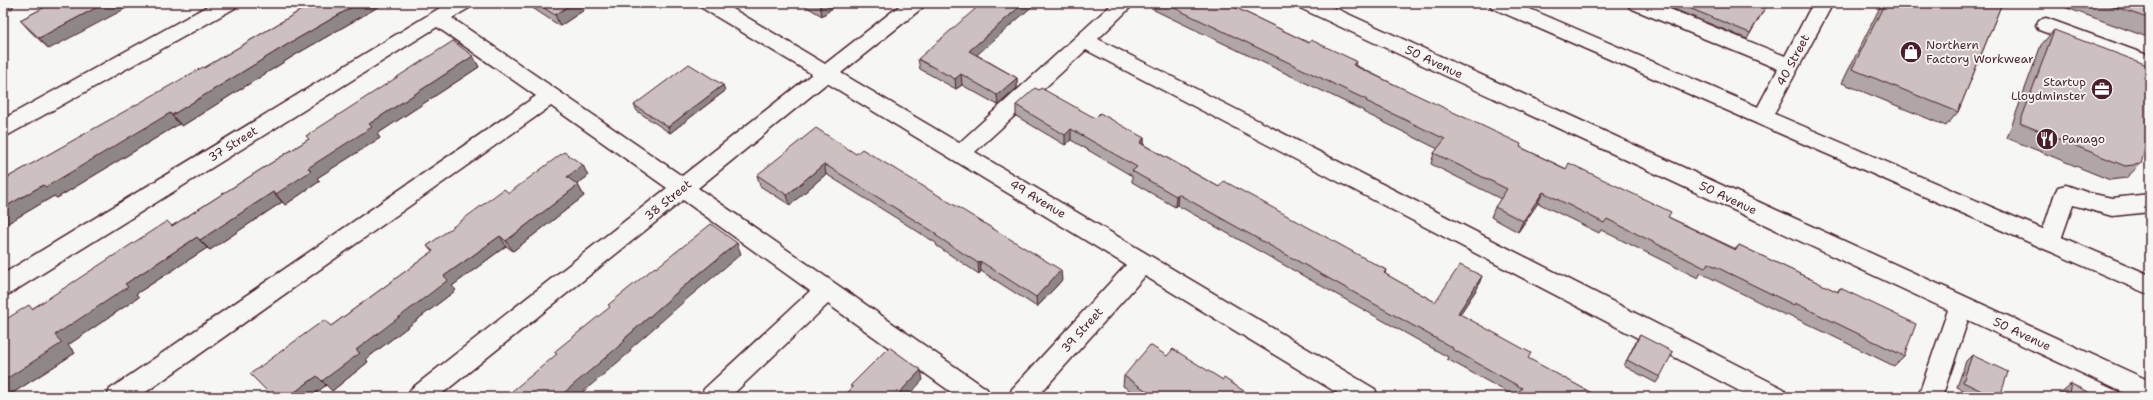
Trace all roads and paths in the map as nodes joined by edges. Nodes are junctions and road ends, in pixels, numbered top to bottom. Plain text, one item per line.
1 (228, 3) edge
2 (462, 3) edge
3 (709, 3) edge
4 (915, 3) edge
5 (1125, 3) edge
6 (1306, 3) edge
7 (1499, 3) edge
8 (1637, 3) edge
9 (1823, 3) edge
10 (438, 18) junction
11 (2046, 25) dead end
12 (1085, 40) junction
13 (2150, 64) edge
14 (1789, 66) junction
15 (827, 73) junction
16 (552, 96) junction
17 (1763, 116) junction
18 (3, 129) edge
19 (961, 154) junction
20 (683, 188) junction
21 (2150, 203) edge
22 (2050, 242) junction
23 (1143, 262) junction
24 (2150, 285) edge
25 (3, 286) edge
26 (828, 290) junction
27 (1961, 306) junction
28 (2150, 393) edge
29 (119, 397) edge
30 (420, 397) edge
31 (713, 397) edge
32 (978, 397) edge
33 (1021, 397) edge
34 (1366, 397) edge
35 (1775, 397) edge
36 (1930, 397) edge

1 - 18 street
2 - 10 street, 37 Street
3 - 15 street, 49 Avenue
4 - 15 street, 38 Street
5 - 12 street
6 - 27 street, 50 Avenue
7 - 17 street
8 - 14 street
9 - 14 street, 40 Street
10 - 16 street
10 - 25 street, 37 Street
11 - 13 street
12 - 19 street
12 - 35 street
14 - 17 street, 40 Street
15 - 19 street, 49 Avenue
15 - 20 street, 38 Street
16 - 20 street
16 - 29 street
17 - 22 street
19 - 23 street, 49 Avenue
20 - 26 street
20 - 30 street, 38 Street
21 - 22 street
22 - 24 street
23 - 33 street, 39 Street
23 - 34 street, 49 Avenue
26 - 31 street
26 - 32 street
27 - 28 street, 50 Avenue
27 - 36 street

